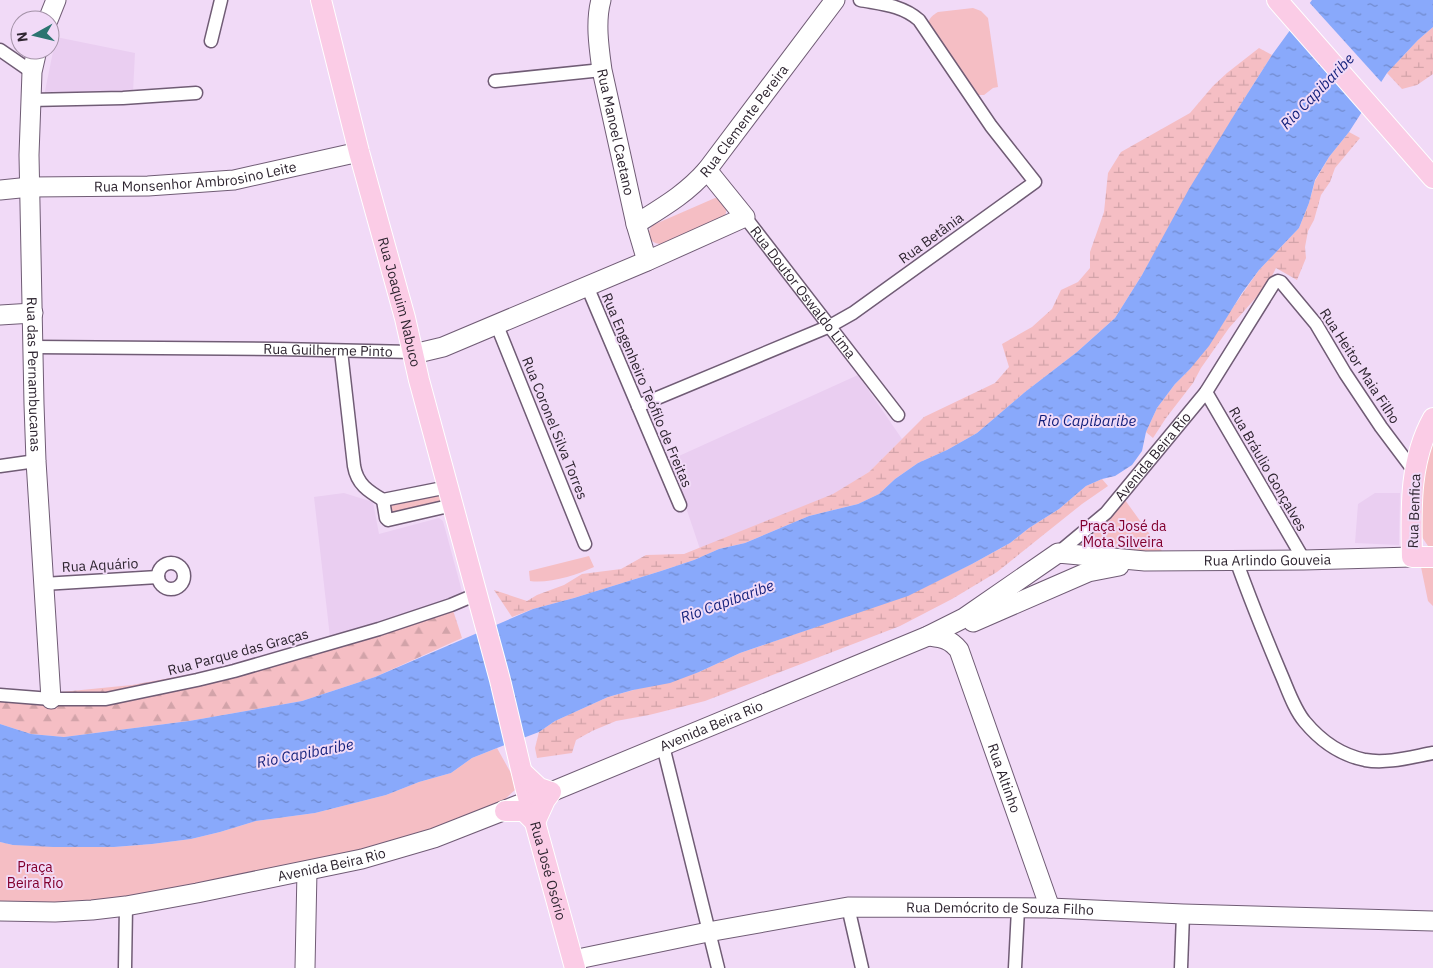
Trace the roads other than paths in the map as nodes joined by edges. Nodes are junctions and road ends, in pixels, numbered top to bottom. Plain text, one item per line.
1 (221, 0) edge
2 (321, 0) edge
3 (601, 0) edge
4 (835, 0) edge
5 (860, 0) edge
6 (1278, 0) edge
7 (1290, 0) edge
8 (211, 42) dead end
9 (0, 50) edge
10 (35, 60) edge
11 (602, 70) junction
12 (32, 72) junction
13 (495, 81) dead end
14 (196, 93) dead end
15 (30, 100) junction
16 (1399, 130) junction
17 (359, 152) junction
18 (1433, 162) edge
19 (707, 170) junction
20 (1433, 178) edge
21 (30, 188) junction
22 (0, 190) edge
23 (746, 218) junction
24 (636, 224) junction
25 (646, 261) junction
26 (1278, 281) joint
27 (587, 286) junction
28 (33, 313) junction
29 (0, 315) edge
30 (496, 323) junction
31 (830, 326) junction
32 (34, 348) junction
33 (341, 351) junction
34 (412, 352) junction
35 (1206, 392) junction
36 (638, 406) junction
37 (898, 415) dead end
38 (1433, 418) edge
39 (36, 461) junction
40 (0, 466) edge
41 (1414, 471) junction
42 (450, 496) junction
43 (382, 500) junction
44 (680, 505) dead end
45 (1412, 535) junction
46 (585, 544) dead end
47 (1058, 553) junction
48 (1412, 557) junction
49 (1433, 557) edge
50 (1390, 558) junction
51 (1236, 560) junction
52 (1304, 560) junction
53 (1145, 561) junction
54 (158, 577) dead end
55 (44, 584) junction
56 (478, 600) junction
57 (928, 636) junction
58 (959, 650) junction
59 (0, 695) edge
60 (51, 700) junction
61 (663, 746) junction
62 (1433, 753) edge
63 (521, 767) junction
64 (551, 792) junction
65 (529, 801) junction
66 (505, 811) junction
67 (535, 822) junction
68 (306, 871) junction
69 (126, 906) junction
70 (848, 907) junction
71 (1050, 908) junction
72 (1018, 909) junction
73 (0, 911) edge
74 (1183, 914) junction
75 (1433, 921) edge
76 (708, 932) junction
77 (574, 964) edge
78 (126, 968) edge
79 (305, 968) edge
80 (718, 968) edge
81 (862, 968) edge
82 (1015, 968) edge
83 (1181, 968) edge

1 - 8 street
2 - 17 main road, Rua Joaquim Nabuco
3 - 11 street, Rua Manoel Caetano
4 - 19 street, Rua Clemente Pereira
5 - 31 street, Rua Betânia
6 - 16 main road
7 - 16 main road
9 - 12 street
10 - 12 street, Rua das Pernambucanas
11 - 13 street
11 - 24 street, Rua Manoel Caetano
12 - 15 street, Rua das Pernambucanas
14 - 15 street
15 - 21 street, Rua das Pernambucanas
16 - 18 main road
16 - 20 main road
17 - 21 street, Rua Monsenhor Ambrosino Leite
17 - 34 main road, Rua Joaquim Nabuco
19 - 23 street, Rua Doutor Oswaldo Lima
19 - 24 street, Rua Clemente Pereira
21 - 22 street, Rua Monsenhor Ambrosino Leite
21 - 28 street, Rua das Pernambucanas
23 - 25 street, Rua Guilherme Pinto
23 - 31 street, Rua Doutor Oswaldo Lima
24 - 25 street, Rua Manoel Caetano
25 - 27 street, Rua Guilherme Pinto
26 - 35 street, Avenida Beira Rio
26 - 41 street, Rua Heitor Maia Filho
27 - 30 street, Rua Guilherme Pinto
27 - 36 street, Rua Engenheiro Teófilo de Freitas
28 - 29 street
28 - 32 street, Rua das Pernambucanas
30 - 34 street, Rua Guilherme Pinto
30 - 46 street, Rua Coronel Silva Torres
31 - 36 street, Rua Betânia
31 - 37 street, Rua Doutor Oswaldo Lima
32 - 33 street, Rua Guilherme Pinto
32 - 39 street, Rua das Pernambucanas
33 - 34 street, Rua Guilherme Pinto
33 - 43 street
34 - 42 main road, Rua Joaquim Nabuco
35 - 47 street, Avenida Beira Rio
35 - 52 street, Rua Bráulio Gonçalves
36 - 44 street, Rua Engenheiro Teófilo de Freitas
38 - 41 main road, Rua Benfica
39 - 40 street
39 - 55 street, Rua das Pernambucanas
41 - 45 main road, Rua Benfica
42 - 43 street
42 - 43 street
42 - 56 main road, Rua Joaquim Nabuco
45 - 48 main road, Rua Benfica
45 - 50 street
47 - 53 street, Rua Arlindo Gouveia
47 - 57 street, Avenida Beira Rio
48 - 49 main road, Rua Benfica
48 - 50 street, Rua Arlindo Gouveia
50 - 52 street, Rua Arlindo Gouveia
51 - 52 street, Rua Arlindo Gouveia
51 - 53 street, Rua Arlindo Gouveia
51 - 62 street
53 - 58 street, Rua Arlindo Gouveia
54 - 55 street, Rua Aquário
55 - 60 street, Rua das Pernambucanas
56 - 60 street, Rua Parque das Graças
56 - 63 main road, Rua Joaquim Nabuco
57 - 58 street
57 - 61 street, Avenida Beira Rio
58 - 71 street, Rua Altinho
59 - 60 street, Rua Parque das Graças
61 - 64 street, Avenida Beira Rio
61 - 76 street
63 - 64 main road
63 - 65 main road, Rua José Osório
64 - 65 street, Avenida Beira Rio
64 - 67 main road
65 - 66 street, Avenida Beira Rio
65 - 67 main road, Rua José Osório
66 - 67 main road
66 - 68 street, Avenida Beira Rio
67 - 77 main road, Rua José Osório
68 - 69 street, Avenida Beira Rio
68 - 79 street
69 - 73 street, Avenida Beira Rio
69 - 78 street
70 - 72 street, Rua Demócrito de Souza Filho
70 - 76 street, Rua Demócrito de Souza Filho
70 - 81 street
71 - 72 street, Rua Demócrito de Souza Filho
71 - 74 street, Rua Demócrito de Souza Filho
72 - 82 street
74 - 75 street, Rua Demócrito de Souza Filho
74 - 83 street
76 - 77 street, Rua Demócrito de Souza Filho
76 - 80 street

